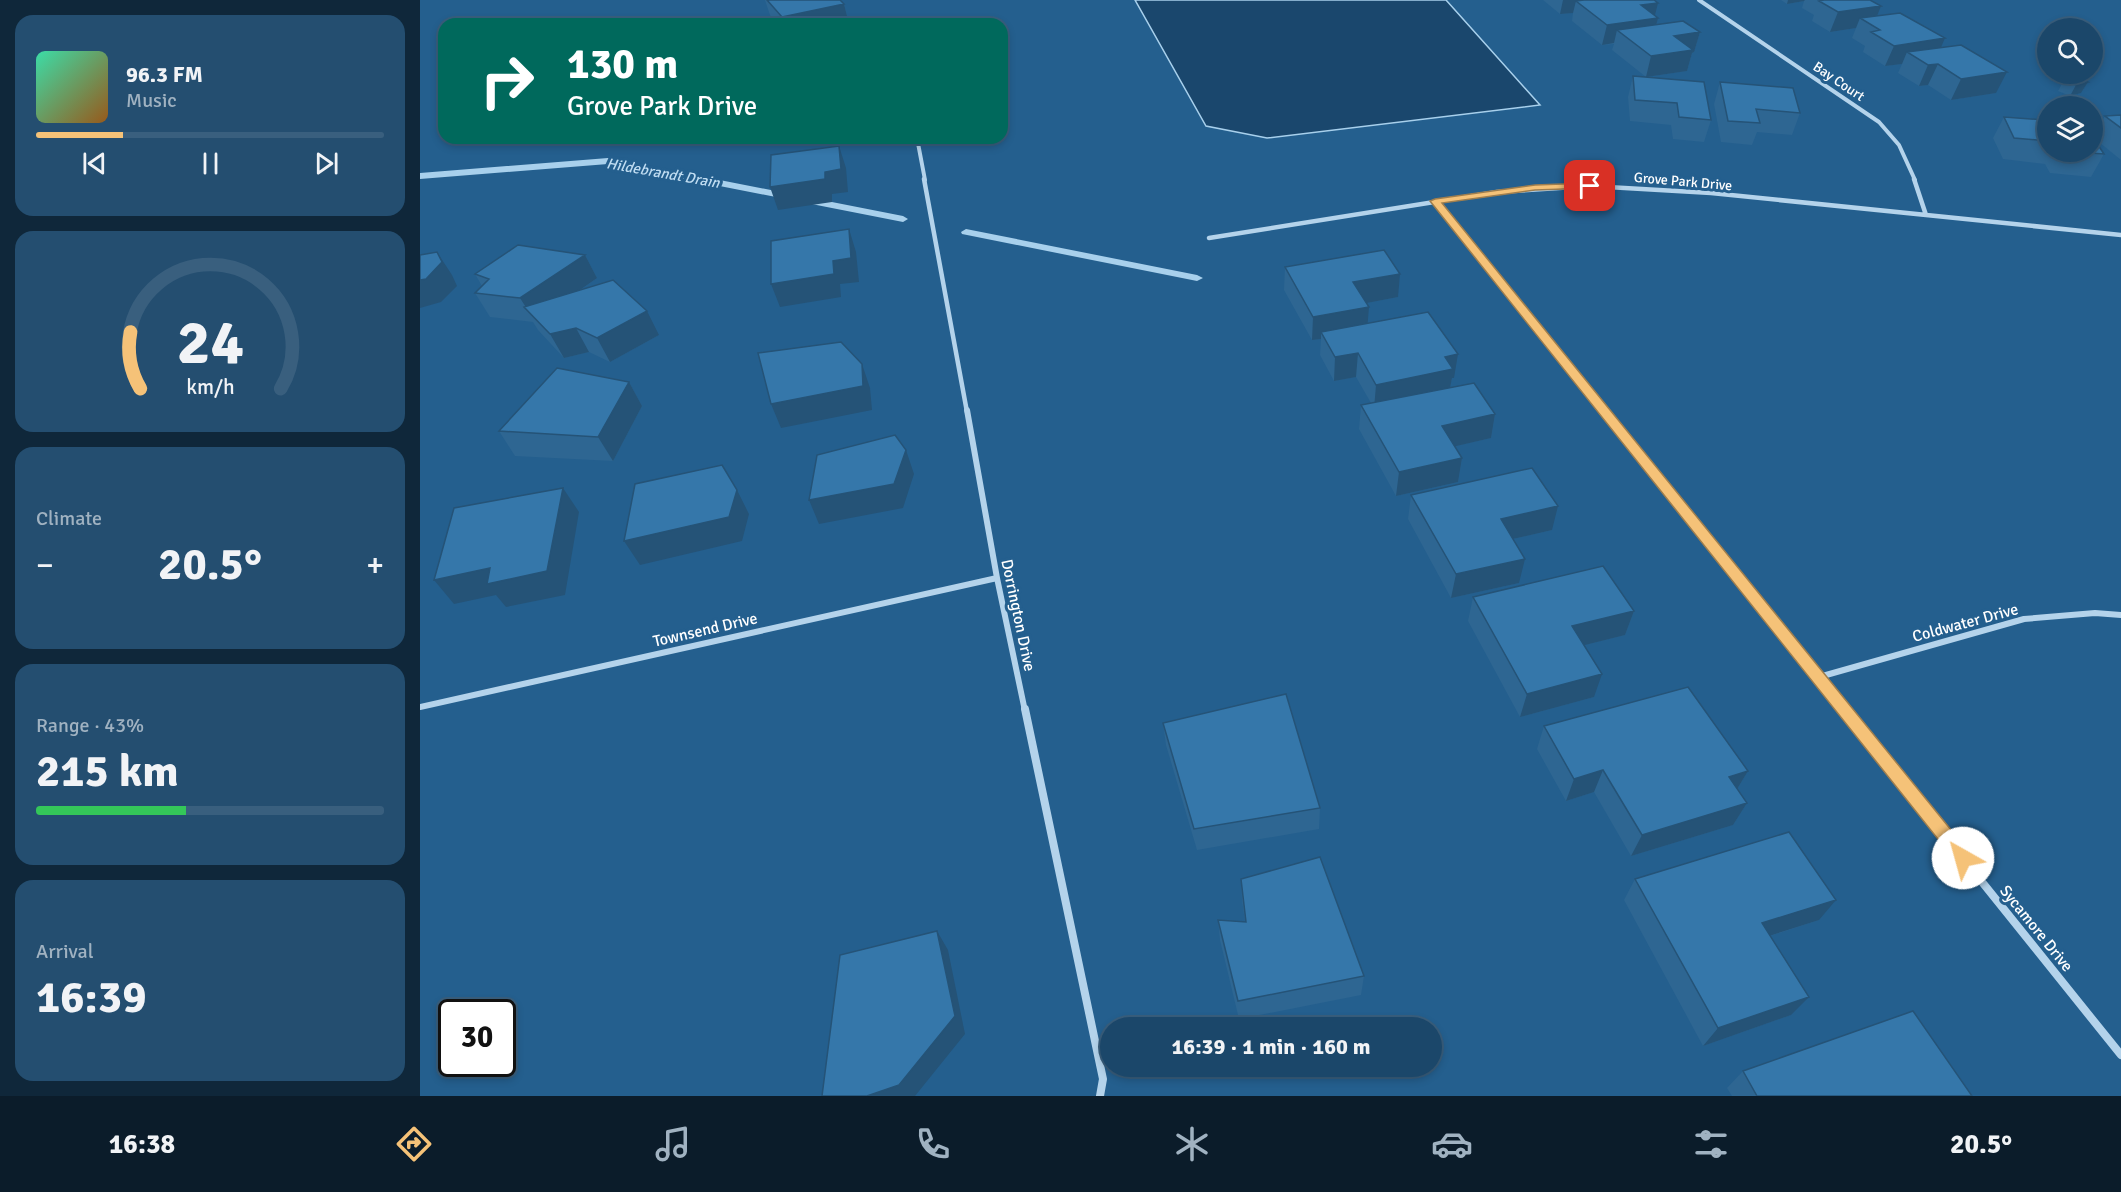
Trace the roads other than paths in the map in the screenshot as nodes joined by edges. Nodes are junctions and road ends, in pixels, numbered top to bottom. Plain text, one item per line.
1 (1699, 0) edge
2 (918, 144) edge
3 (1435, 201) junction
4 (1926, 215) junction
5 (2121, 235) edge
6 (1209, 238) dead end
7 (997, 578) junction
8 (2121, 615) edge
9 (1819, 677) junction
10 (420, 707) edge
11 (2121, 1055) edge
12 (1100, 1096) edge

1 - 4 street, Bay Court
2 - 7 street, Dorrington Drive
3 - 4 street, Grove Park Drive
3 - 6 street, Grove Park Drive
3 - 9 street, Sycamore Drive
4 - 5 street, Grove Park Drive
7 - 10 street, Townsend Drive
7 - 12 street, Dorrington Drive
8 - 9 street, Coldwater Drive
9 - 11 street, Sycamore Drive

